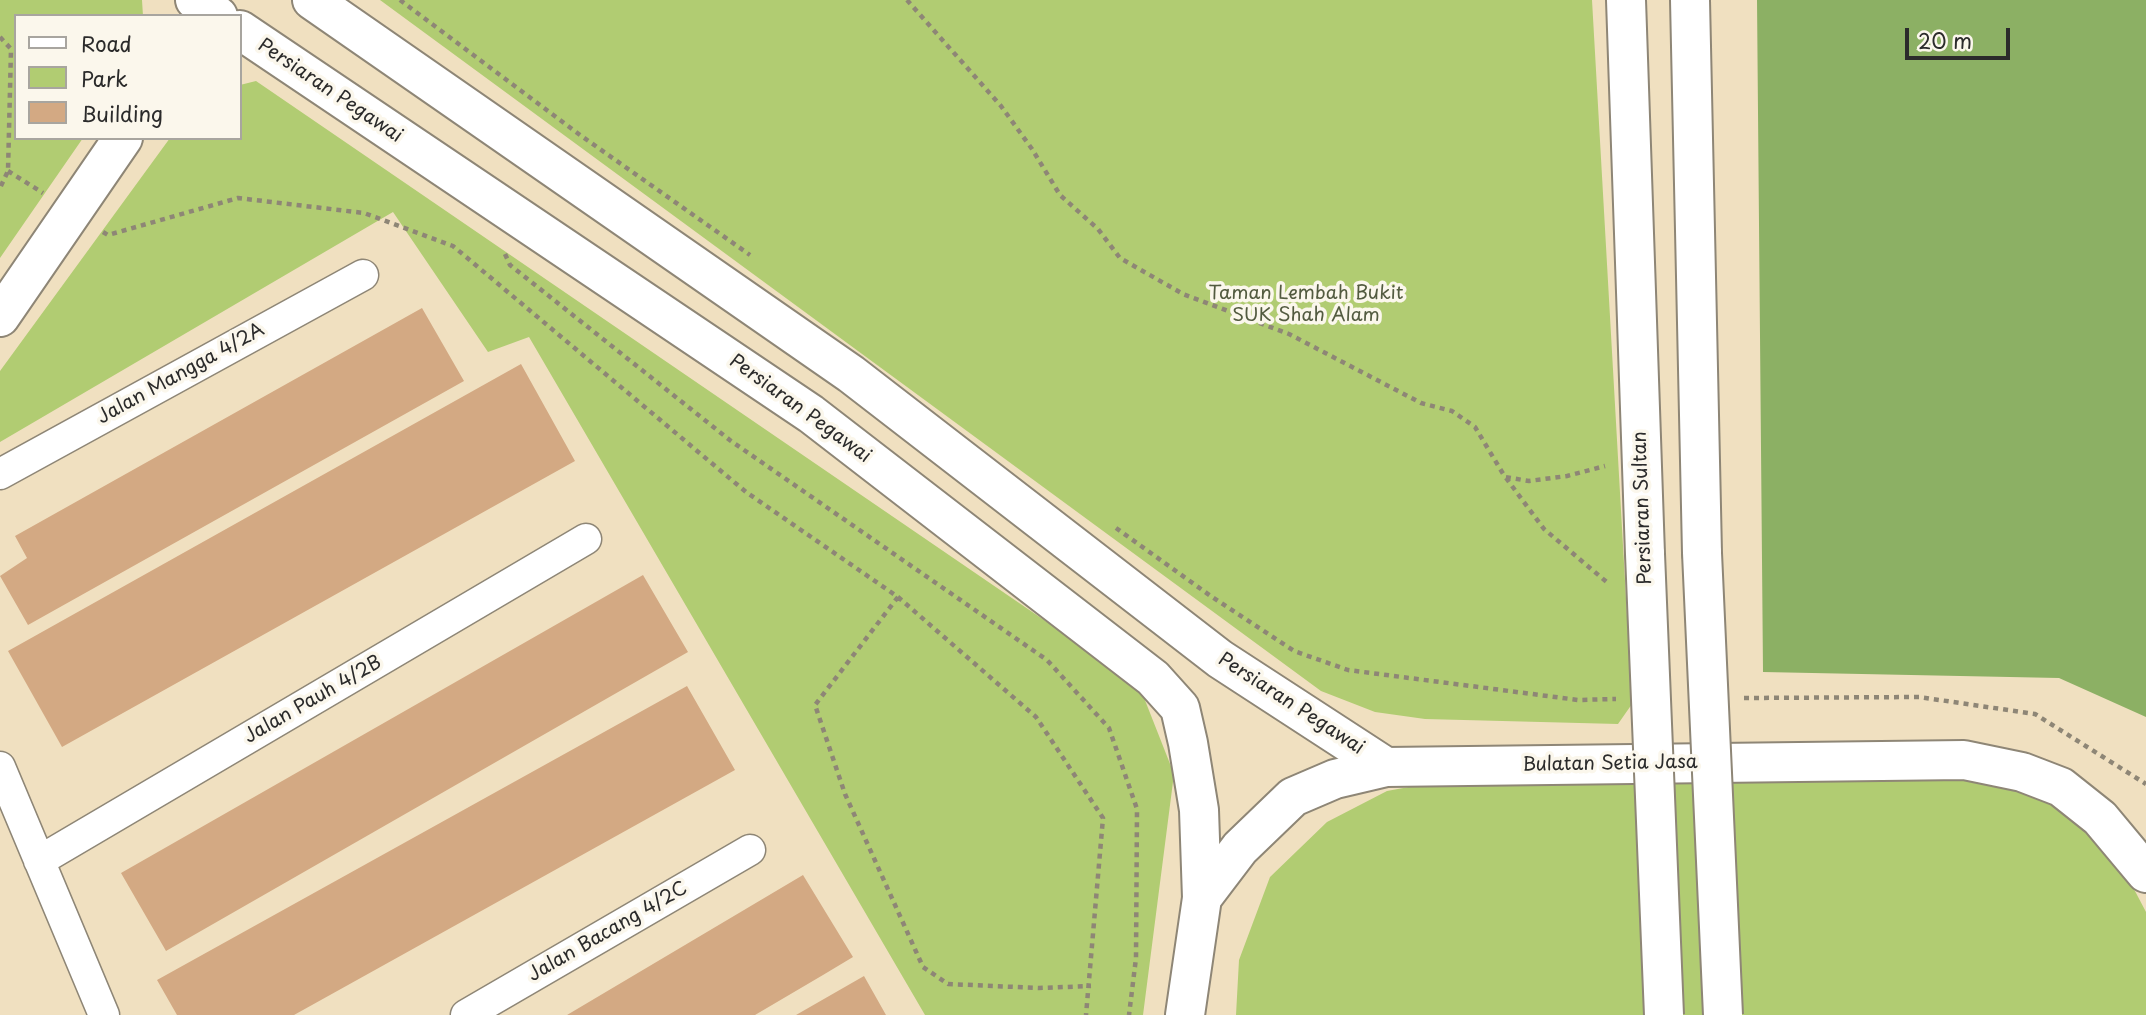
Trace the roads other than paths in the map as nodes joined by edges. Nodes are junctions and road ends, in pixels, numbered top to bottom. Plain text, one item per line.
1 (312, 0) edge
2 (1626, 0) edge
3 (1690, 0) edge
4 (242, 34) edge
5 (122, 140) edge
6 (363, 275) dead end
7 (0, 317) edge
8 (0, 474) edge
9 (586, 539) dead end
10 (0, 767) edge
11 (1386, 767) junction
12 (2100, 818) junction
13 (2146, 834) edge
14 (750, 850) dead end
15 (39, 861) junction
16 (2146, 873) edge
17 (1202, 898) junction
18 (104, 1015) edge
19 (466, 1015) edge
20 (1185, 1015) edge
21 (1664, 1015) edge
22 (1723, 1015) edge

1 - 11 main road, Persiaran Pegawai
2 - 21 main road, Persiaran Sultan, bridge
3 - 22 main road, bridge
4 - 17 main road, Persiaran Pegawai
5 - 7 main road
6 - 8 street, Jalan Mangga 4/2A
9 - 15 street, Jalan Pauh 4/2B
10 - 15 street
11 - 12 main road, Bulatan Setia Jasa
11 - 17 main road, Bulatan Setia Jasa
12 - 13 main road
12 - 16 main road, Bulatan Setia Jasa
14 - 19 street, Jalan Bacang 4/2C
15 - 18 street
17 - 20 main road, Bulatan Setia Jasa

